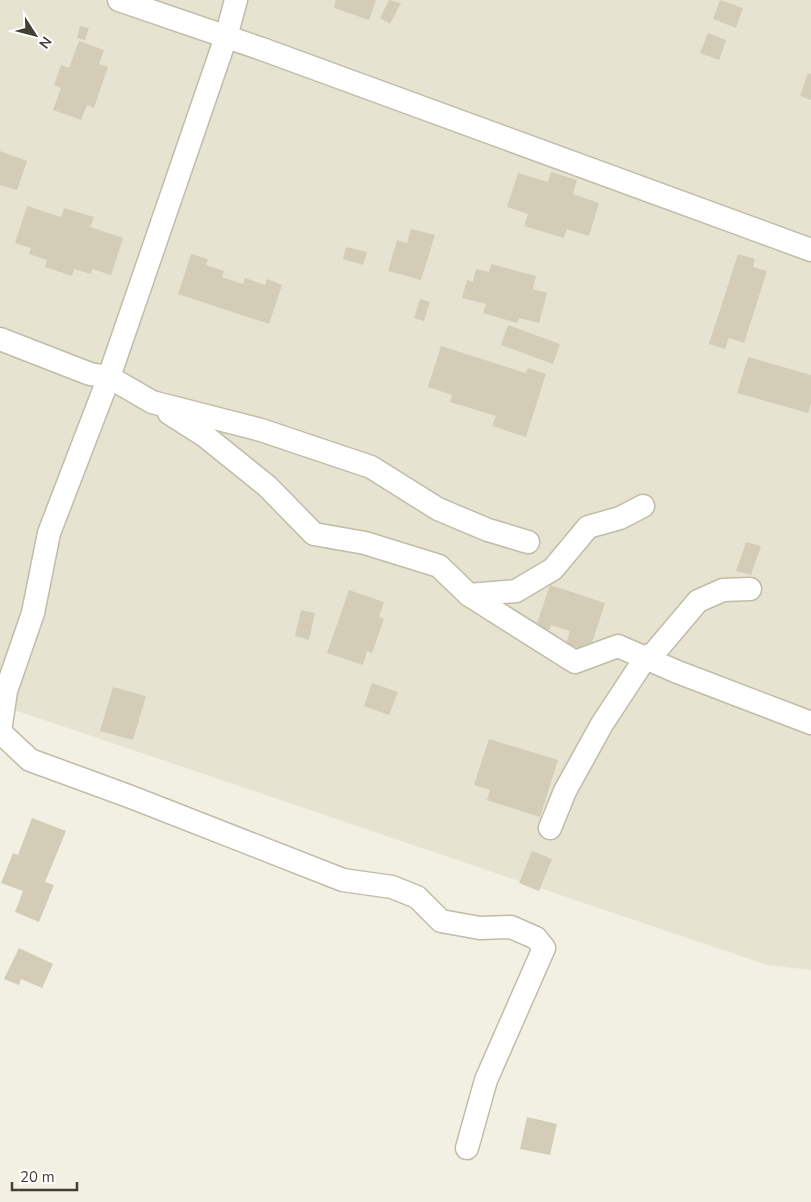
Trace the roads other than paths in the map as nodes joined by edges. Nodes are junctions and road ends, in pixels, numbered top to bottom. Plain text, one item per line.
1 (119, 0) edge
2 (236, 0) edge
3 (226, 36) junction
4 (811, 250) edge
5 (0, 339) edge
6 (109, 377) junction
7 (152, 402) junction
8 (643, 506) dead end
9 (528, 542) dead end
10 (750, 589) dead end
11 (469, 595) junction
12 (646, 656) junction
13 (811, 723) edge
14 (0, 731) edge
15 (550, 828) dead end
16 (467, 1148) dead end

1 - 3 street
2 - 3 street
3 - 4 street
3 - 6 street
5 - 6 street
6 - 7 street
6 - 14 street
7 - 9 street
7 - 11 street
8 - 11 street
10 - 12 street
11 - 12 street
12 - 13 street
12 - 15 street
14 - 16 street

